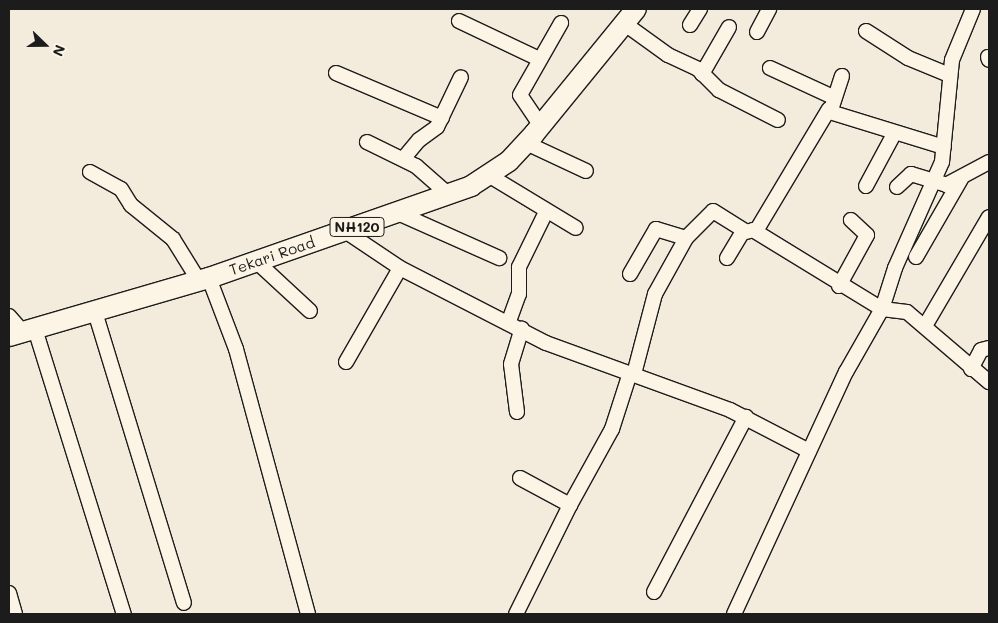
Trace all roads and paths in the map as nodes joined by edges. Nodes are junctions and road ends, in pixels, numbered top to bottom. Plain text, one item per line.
1 (700, 9) edge
2 (769, 9) edge
3 (973, 9) edge
4 (630, 16) edge
5 (459, 20) dead end
6 (561, 24) dead end
7 (690, 25) dead end
8 (729, 27) dead end
9 (866, 31) dead end
10 (757, 32) dead end
11 (539, 59) junction
12 (770, 68) dead end
13 (336, 73) dead end
14 (702, 74) junction
15 (950, 75) junction
16 (842, 76) dead end
17 (461, 77) dead end
18 (831, 103) junction
19 (442, 118) junction
20 (778, 120) dead end
21 (541, 126) junction
22 (894, 134) junction
23 (367, 142) dead end
24 (526, 142) junction
25 (944, 147) junction
26 (404, 159) junction
27 (989, 162) edge
28 (586, 171) dead end
29 (90, 172) dead end
30 (490, 176) junction
31 (961, 178) junction
32 (933, 183) junction
33 (866, 186) dead end
34 (897, 187) dead end
35 (449, 195) junction
36 (546, 212) junction
37 (398, 213) junction
38 (989, 216) edge
39 (851, 220) dead end
40 (576, 228) dead end
41 (345, 231) junction
42 (750, 231) junction
43 (686, 238) junction
44 (916, 257) dead end
45 (499, 258) dead end
46 (727, 258) dead end
47 (256, 262) junction
48 (400, 268) junction
49 (630, 274) dead end
50 (204, 280) junction
51 (839, 286) junction
52 (882, 309) junction
53 (310, 311) dead end
54 (96, 312) junction
55 (9, 316) edge
56 (508, 322) junction
57 (925, 326) junction
58 (522, 329) junction
59 (22, 332) edge
60 (989, 348) edge
61 (346, 362) dead end
62 (970, 369) junction
63 (632, 374) junction
64 (989, 382) edge
65 (517, 412) dead end
66 (746, 417) junction
67 (808, 450) junction
68 (520, 478) dead end
69 (570, 505) junction
70 (654, 592) dead end
71 (9, 593) edge
72 (184, 603) dead end
73 (15, 614) edge
74 (124, 614) edge
75 (308, 614) edge
76 (516, 614) edge
77 (734, 614) edge

1 - 7 street
2 - 10 street
3 - 15 street
4 - 14 street
4 - 21 highway, Tekari Road / NH120
5 - 11 street
6 - 11 street
8 - 14 street
9 - 15 street
11 - 21 street
12 - 18 street
13 - 19 street
14 - 20 street
15 - 25 street
16 - 18 street
17 - 19 street
18 - 22 street
18 - 42 street
19 - 26 street
21 - 24 highway, Tekari Road / NH120
22 - 25 street
22 - 33 street
23 - 26 street
24 - 28 street
24 - 30 highway, Tekari Road / NH120
25 - 32 street
26 - 35 street
27 - 31 street
29 - 50 street
30 - 35 highway, Tekari Road / NH120
30 - 36 street
31 - 32 street
31 - 44 street
32 - 34 street
32 - 52 street
35 - 37 highway, Tekari Road / NH120
36 - 40 street
36 - 56 street
37 - 41 highway, Tekari Road / NH120
37 - 45 street
38 - 57 street
39 - 51 street
41 - 47 highway, Tekari Road / NH120
41 - 48 street
42 - 43 street
42 - 46 street
42 - 51 street
43 - 49 street
43 - 63 street
47 - 50 highway, Tekari Road / NH120
47 - 53 street
48 - 56 street
48 - 61 street
50 - 54 highway, Tekari Road / NH120
50 - 75 street
51 - 52 street
52 - 57 street
52 - 67 street
54 - 59 highway, Tekari Road / NH120
54 - 72 street
55 - 59 street
56 - 58 street
57 - 62 street
58 - 63 street
58 - 65 street
59 - 74 street
60 - 62 street
62 - 64 street
63 - 66 street
63 - 69 street
66 - 67 street
66 - 70 street
67 - 77 street
68 - 69 street
69 - 76 street
71 - 73 street

